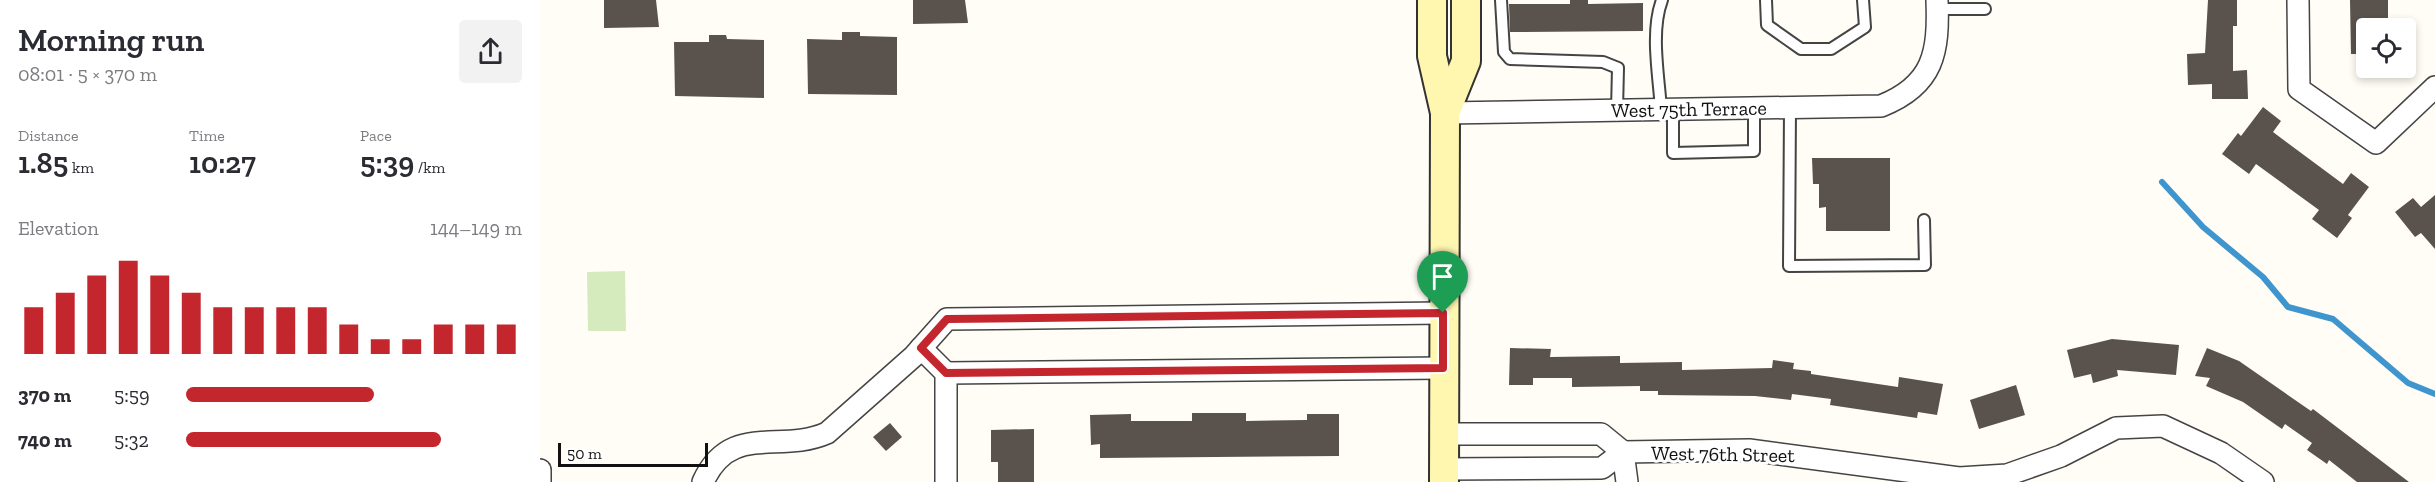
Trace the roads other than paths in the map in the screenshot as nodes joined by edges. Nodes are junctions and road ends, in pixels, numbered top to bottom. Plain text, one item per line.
1 (1432, 0) edge
2 (1466, 0) edge
3 (1501, 0) edge
4 (1662, 0) edge
5 (1766, 0) edge
6 (1863, 0) edge
7 (2298, 0) edge
8 (1937, 4) edge
9 (1984, 9) dead end
10 (2435, 87) edge
11 (1754, 108) junction
12 (1790, 108) junction
13 (1617, 110) junction
14 (1667, 110) junction
15 (1445, 113) junction
16 (1924, 220) dead end
17 (1443, 313) junction
18 (921, 348) junction
19 (1443, 368) junction
20 (946, 373) junction
21 (1443, 434) junction
22 (1623, 452) junction
23 (540, 470) edge
24 (1444, 476) edge
25 (1989, 479) edge
26 (540, 482) edge
27 (703, 482) edge
28 (946, 482) edge
29 (1627, 482) edge
30 (2263, 482) edge

1 - 15 street
2 - 15 street
3 - 13 lane
4 - 14 lane
5 - 6 lane
7 - 10 street
8 - 9 lane
8 - 12 street, West 75th Terrace
11 - 12 street, West 75th Terrace
11 - 14 street, West 75th Terrace
11 - 14 lane
12 - 16 lane
13 - 14 street, West 75th Terrace
13 - 15 street, West 75th Terrace
15 - 17 street
17 - 18 street
17 - 19 street
18 - 20 street
18 - 27 street
19 - 20 street
19 - 21 street
20 - 28 street
21 - 22 street, West 76th Street
21 - 24 street
22 - 24 street, West 76th Street
22 - 25 street, West 76th Street
22 - 29 street
23 - 26 street
25 - 30 street, West 76th Street

